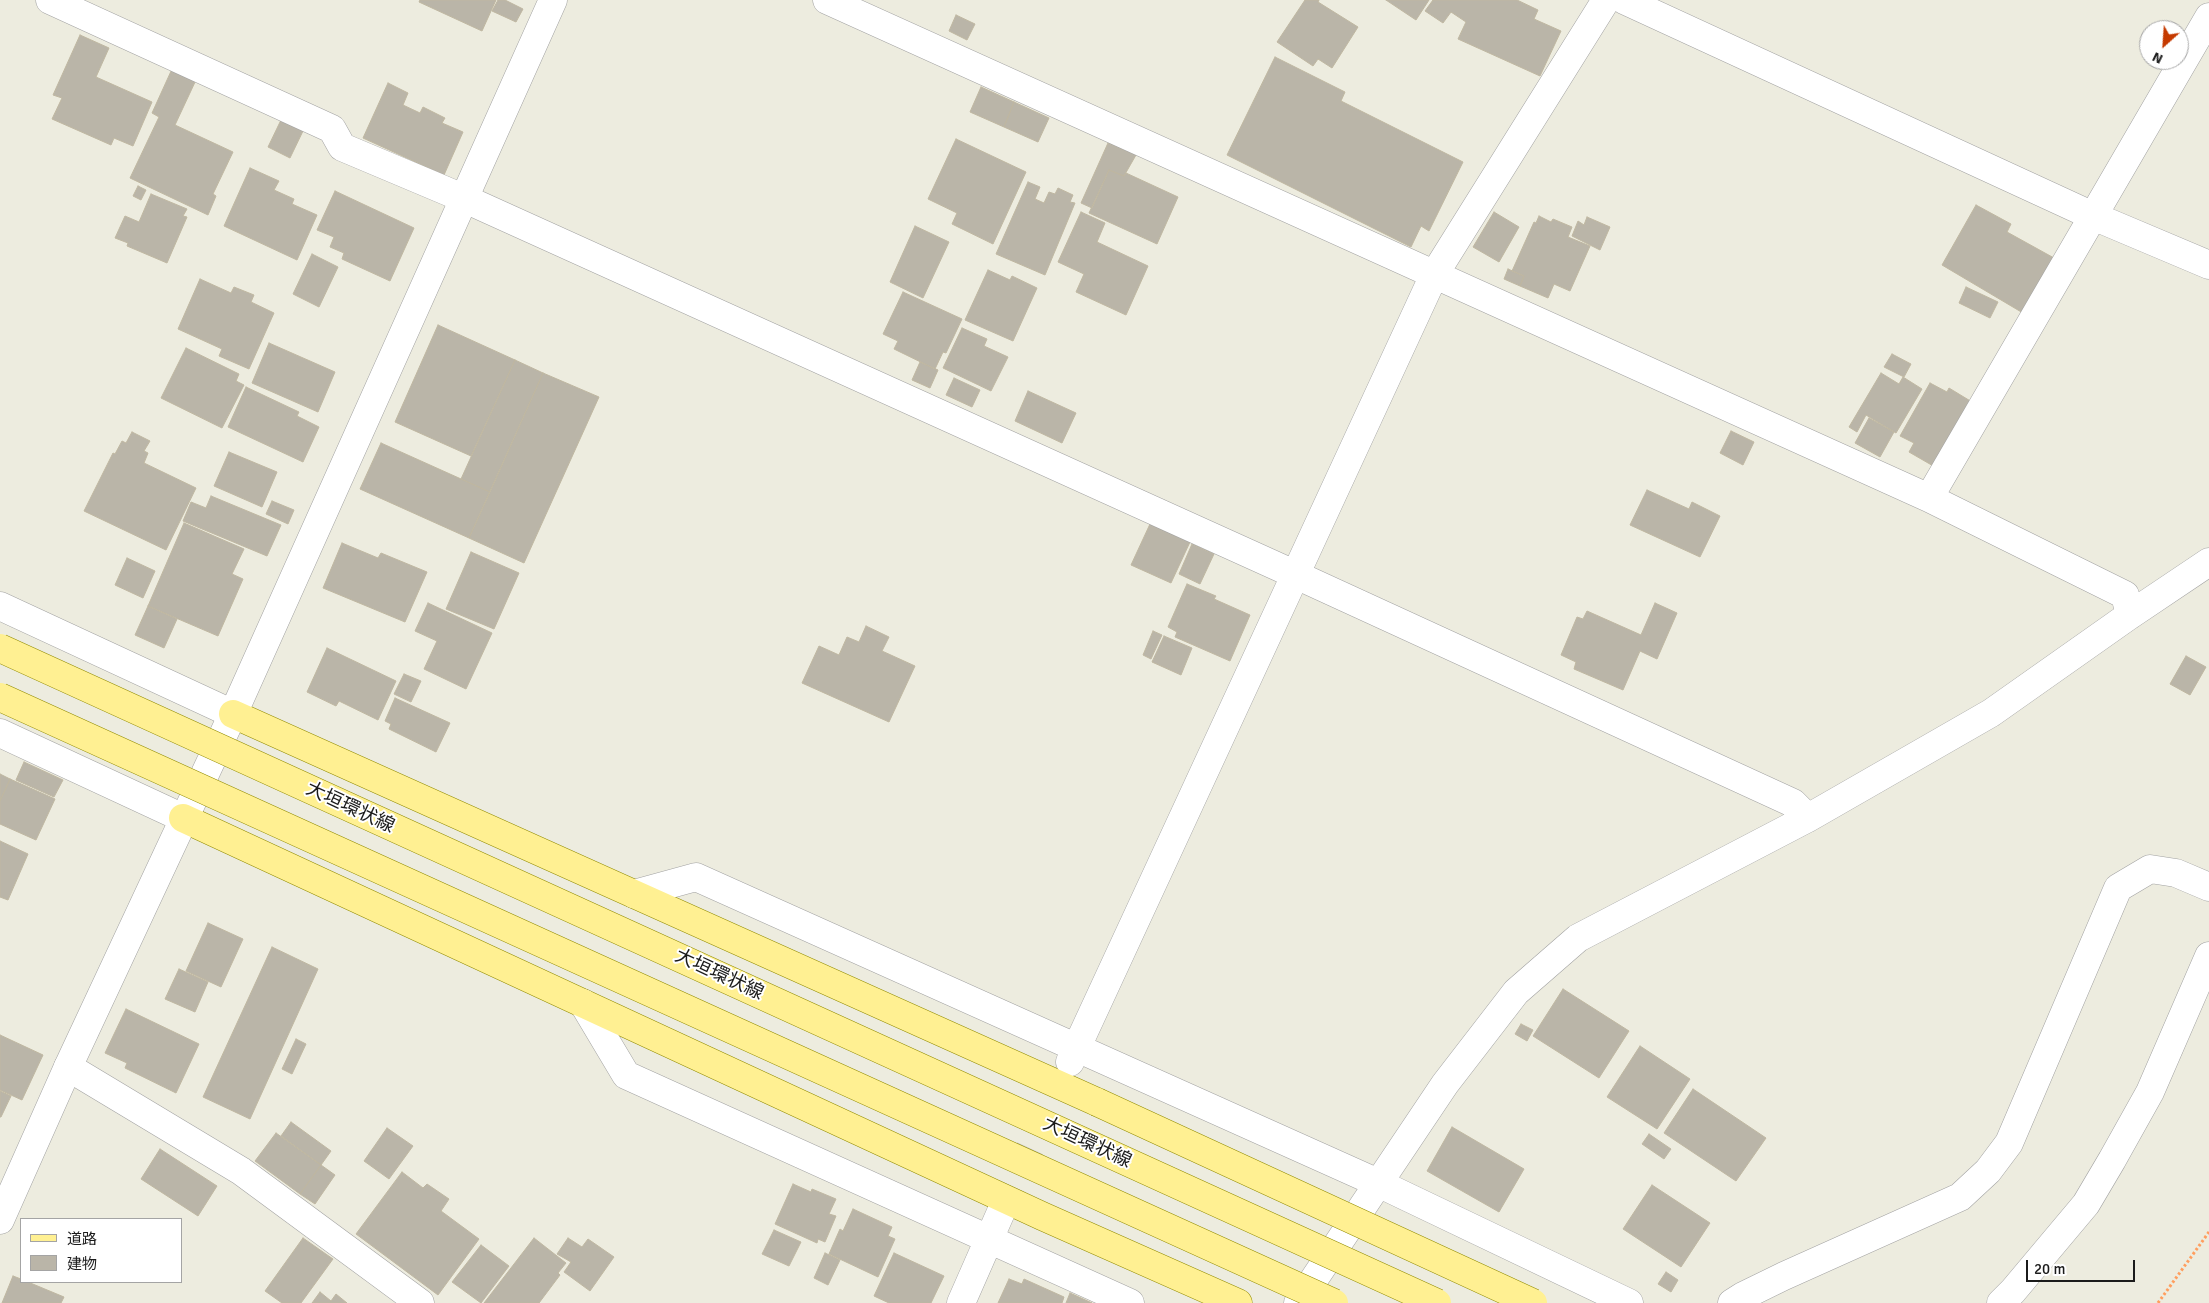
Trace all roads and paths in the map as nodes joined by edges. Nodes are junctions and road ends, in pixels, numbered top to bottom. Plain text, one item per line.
1 (50, 0) edge
2 (553, 0) edge
3 (827, 0) edge
4 (1606, 0) edge
5 (1624, 0) edge
6 (2209, 17) edge
7 (463, 198) junction
8 (2093, 216) junction
9 (2209, 265) edge
10 (1434, 275) junction
11 (1929, 498) junction
12 (2209, 562) edge
13 (1294, 574) junction
14 (0, 606) edge
15 (2130, 615) junction
16 (0, 648) edge
17 (0, 697) edge
18 (233, 714) junction
19 (0, 733) edge
20 (183, 818) junction
21 (1808, 818) junction
22 (2209, 887) edge
23 (634, 894) junction
24 (2209, 956) edge
25 (583, 1003) junction
26 (1073, 1054) junction
27 (68, 1067) junction
28 (1378, 1183) junction
29 (1001, 1212) tunnel mouth
30 (0, 1220) edge
31 (2209, 1232) edge
32 (989, 1239) junction
33 (420, 1303) edge
34 (961, 1303) edge
35 (1130, 1303) edge
36 (1238, 1303) edge
37 (1298, 1303) edge
38 (1334, 1303) edge
39 (1437, 1303) edge
40 (1533, 1303) edge
41 (1629, 1303) edge
42 (1732, 1303) edge
43 (2001, 1303) edge
44 (2158, 1303) edge

1 - 7 street
2 - 7 street
3 - 10 street
4 - 10 street
5 - 8 street
6 - 8 street
7 - 13 street
7 - 18 street
8 - 9 street
8 - 11 street
10 - 11 street
10 - 13 street
11 - 15 street
12 - 15 street
13 - 21 street
13 - 26 street
14 - 18 street
15 - 21 street
16 - 39 main road, 大垣環状線, bridge
17 - 38 main road, bridge
18 - 20 street
18 - 23 main road
19 - 20 street
20 - 25 main road
20 - 27 street
21 - 28 street
22 - 42 street
23 - 26 street
23 - 40 main road, bridge
24 - 43 street
25 - 32 street
25 - 36 main road
26 - 28 street
27 - 30 street
27 - 33 street
28 - 37 street
28 - 41 street
29 - 32 street
31 - 44 path
32 - 34 street
32 - 35 street

